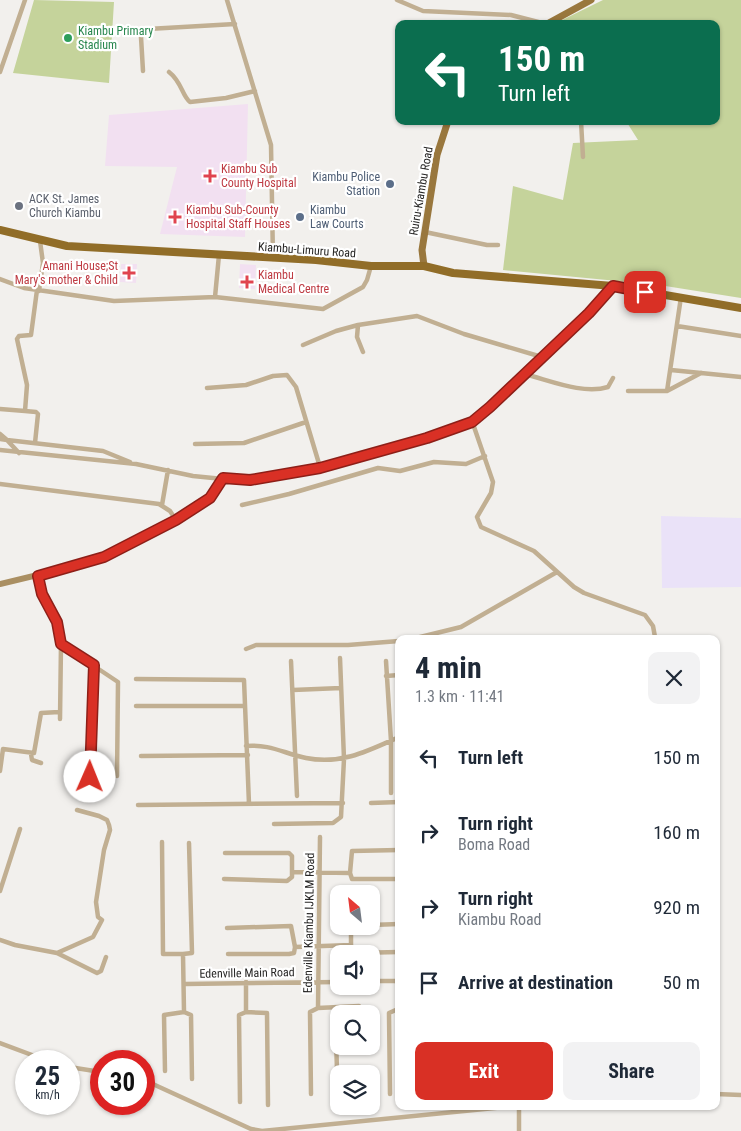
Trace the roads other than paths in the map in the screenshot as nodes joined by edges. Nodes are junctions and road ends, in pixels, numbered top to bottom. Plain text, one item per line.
1 (25, 0) edge
2 (227, 0) edge
3 (397, 0) edge
4 (591, 0) edge
5 (530, 20) edge
6 (554, 20) edge
7 (235, 24) junction
8 (142, 71) dead end
9 (0, 72) edge
10 (169, 72) dead end
11 (255, 91) junction
12 (447, 125) edge
13 (581, 125) edge
14 (583, 157) dead end
15 (0, 230) edge
16 (425, 232) junction
17 (40, 241) junction
18 (498, 245) dead end
19 (219, 255) junction
20 (273, 259) junction
21 (371, 266) junction
22 (424, 266) junction
23 (0, 279) edge
24 (613, 286) junction
25 (38, 291) junction
26 (681, 296) junction
27 (215, 297) junction
28 (741, 308) edge
29 (358, 324) junction
30 (676, 326) junction
31 (741, 336) edge
32 (303, 345) dead end
33 (363, 352) dead end
34 (542, 356) junction
35 (671, 370) junction
36 (702, 372) junction
37 (524, 374) junction
38 (741, 377) edge
39 (613, 378) dead end
40 (207, 388) dead end
41 (667, 391) junction
42 (628, 392) dead end
43 (0, 409) edge
44 (25, 411) junction
45 (306, 422) junction
46 (472, 422) junction
47 (0, 434) edge
48 (0, 439) edge
49 (7, 440) junction
50 (36, 443) junction
51 (49, 444) junction
52 (194, 444) dead end
53 (0, 450) edge
54 (19, 453) junction
55 (48, 456) junction
56 (485, 456) junction
57 (136, 464) junction
58 (320, 468) junction
59 (168, 470) junction
60 (223, 478) junction
61 (0, 484) edge
62 (162, 505) junction
63 (242, 505) dead end
64 (176, 520) junction
65 (557, 572) junction
66 (38, 576) junction
67 (0, 584) edge
68 (429, 635) edge
69 (655, 635) edge
70 (395, 642) edge
71 (61, 644) junction
72 (246, 649) dead end
73 (340, 658) dead end
74 (292, 660) dead end
75 (386, 661) dead end
76 (94, 665) junction
77 (395, 675) edge
78 (386, 676) junction
79 (136, 679) dead end
80 (341, 688) junction
81 (293, 690) junction
82 (136, 706) dead end
83 (245, 706) junction
84 (59, 712) junction
85 (60, 719) dead end
86 (395, 739) edge
87 (391, 741) junction
88 (246, 746) junction
89 (31, 754) junction
90 (248, 755) junction
91 (295, 755) junction
92 (141, 756) dead end
93 (344, 759) junction
94 (41, 763) dead end
95 (0, 771) edge
96 (117, 776) dead end
97 (102, 779) dead end
98 (391, 793) dead end
99 (297, 796) dead end
100 (395, 802) edge
101 (343, 803) junction
102 (371, 803) dead end
103 (249, 804) junction
104 (138, 805) dead end
105 (77, 810) dead end
106 (274, 824) dead end
107 (20, 830) dead end
108 (320, 837) dead end
109 (162, 842) dead end
110 (189, 842) dead end
111 (395, 850) edge
112 (225, 853) dead end
113 (292, 872) junction
114 (320, 872) junction
115 (350, 872) junction
116 (224, 879) dead end
117 (395, 879) edge
118 (0, 892) edge
119 (395, 924) edge
120 (380, 925) edge
121 (227, 928) dead end
122 (351, 935) edge
123 (0, 940) edge
124 (319, 945) junction
125 (330, 945) edge
126 (351, 945) edge
127 (295, 947) junction
128 (380, 952) edge
129 (395, 952) edge
130 (58, 953) junction
131 (183, 954) junction
132 (228, 954) dead end
133 (106, 957) dead end
134 (395, 981) edge
135 (246, 982) junction
136 (318, 982) junction
137 (330, 982) edge
138 (380, 982) edge
139 (185, 984) junction
140 (318, 1008) junction
141 (330, 1008) edge
142 (395, 1010) edge
143 (184, 1012) junction
144 (246, 1012) junction
145 (0, 1044) edge
146 (17, 1050) edge
147 (165, 1072) dead end
148 (192, 1079) dead end
149 (155, 1085) edge
150 (311, 1094) dead end
151 (390, 1094) dead end
152 (720, 1094) edge
153 (741, 1095) edge
154 (240, 1102) dead end
155 (268, 1105) dead end
156 (476, 1110) edge
157 (519, 1110) edge
158 (519, 1131) edge

1 - 9 street
2 - 7 street
3 - 5 street
4 - 6 main road
7 - 8 street
7 - 11 street
10 - 11 street
11 - 20 street
12 - 16 main road, Ruiru-Kiambu Road
13 - 14 street
15 - 17 highway, Kiambu-Limuru Road
16 - 18 street
16 - 22 main road, Ruiru-Kiambu Road
17 - 19 highway, Kiambu-Limuru Road
17 - 25 street
19 - 20 highway, Kiambu-Limuru Road
19 - 27 street
20 - 21 highway, Kiambu-Limuru Road
21 - 22 highway, Kiambu-Limuru Road
21 - 27 street
22 - 24 highway, Kiambu-Limuru Road
23 - 25 street
24 - 26 highway, Kiambu-Limuru Road
24 - 34 main road
25 - 27 street
25 - 44 street
26 - 28 highway, Kiambu-Limuru Road
26 - 30 street
29 - 32 street
29 - 33 street
29 - 34 street
30 - 31 street
30 - 35 street
34 - 37 main road
35 - 36 street
35 - 41 street
36 - 38 street
36 - 41 street
37 - 39 street
37 - 46 main road
40 - 45 street
41 - 42 street
43 - 44 street
44 - 50 street
45 - 52 street
45 - 58 street
46 - 56 street
46 - 58 main road
47 - 49 street
48 - 49 street
49 - 50 street
49 - 54 street
50 - 51 street
51 - 55 street
51 - 57 street
53 - 54 street
54 - 55 street
55 - 57 street
56 - 63 street
56 - 65 street
57 - 59 street
58 - 60 main road
59 - 60 street
59 - 62 street
60 - 64 main road
61 - 62 street
62 - 64 street
64 - 66 main road
65 - 68 street
65 - 69 street
66 - 67 main road
66 - 71 street
70 - 72 street
71 - 76 street
71 - 84 street
73 - 80 street
74 - 81 street
75 - 78 street
76 - 96 street
76 - 97 street
77 - 78 street
78 - 87 street
79 - 83 street
80 - 81 street
80 - 93 street
81 - 91 street
82 - 83 street
83 - 88 street
84 - 85 street
84 - 89 street
86 - 87 street
87 - 93 street
87 - 98 street
88 - 90 street
88 - 91 street
89 - 94 street
89 - 95 street
90 - 92 street
90 - 103 street
91 - 93 street
91 - 99 street
93 - 101 street
100 - 102 street
101 - 103 street
101 - 106 street
103 - 104 street
105 - 130 street
107 - 118 street
108 - 114 street, Edenville Kiambu IJKLM Road
109 - 131 street
110 - 131 street
111 - 115 street
112 - 113 street
113 - 114 street
113 - 116 street
114 - 115 street
114 - 124 street, Edenville Kiambu IJKLM Road
115 - 117 street
119 - 120 street
121 - 127 street
122 - 126 street
123 - 130 street
124 - 125 street
124 - 127 street
124 - 136 street, Edenville Kiambu IJKLM Road
127 - 132 street
128 - 129 street
130 - 133 street
131 - 139 street
134 - 138 street
135 - 136 street, Edenville Main Road
135 - 139 street, Edenville Main Road
135 - 144 street
136 - 137 street, Edenville Main Road
136 - 140 street, Edenville Kiambu IJKLM Road
139 - 143 street
140 - 141 street
140 - 150 street
142 - 151 street
143 - 147 street
143 - 148 street
144 - 154 street
144 - 155 street
145 - 146 street
149 - 156 street
152 - 153 street
157 - 158 street

